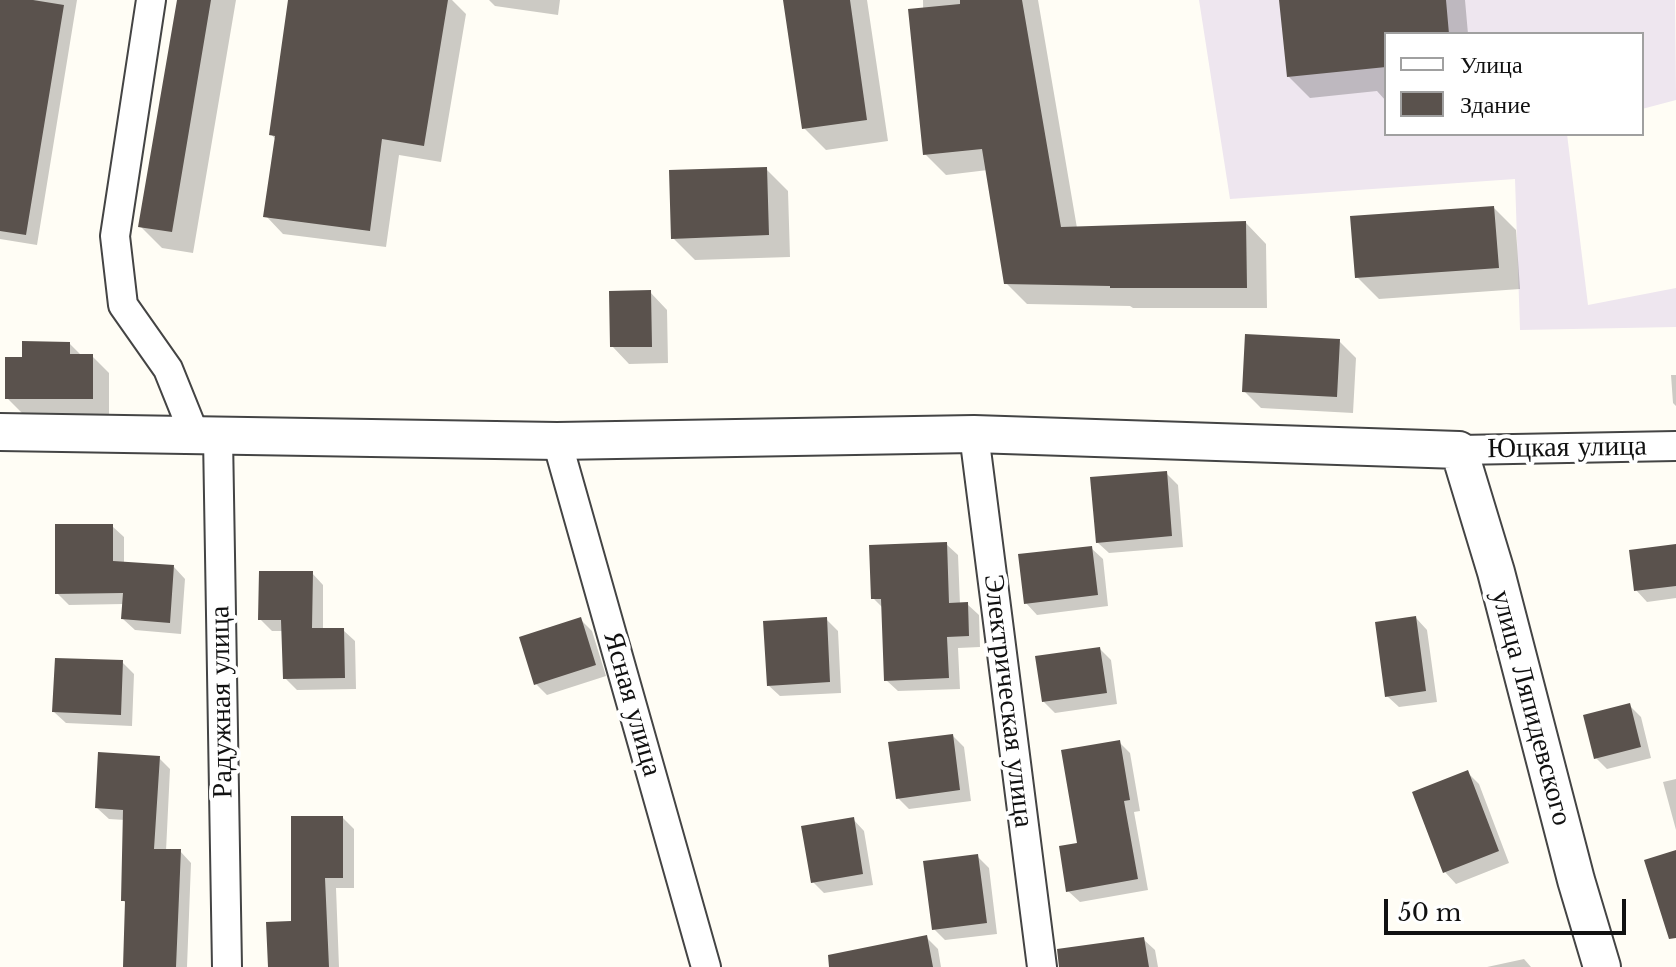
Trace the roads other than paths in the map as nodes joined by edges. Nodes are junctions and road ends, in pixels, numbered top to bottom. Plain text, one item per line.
1 (151, 0) edge
2 (0, 432) edge
3 (974, 434) junction
4 (206, 436) junction
5 (557, 441) junction
6 (1676, 446) edge
7 (1459, 450) junction
8 (227, 967) edge
9 (706, 967) edge
10 (1042, 967) edge
11 (1602, 967) edge

1 - 4 street, Радужная улица
2 - 4 street
3 - 5 street
3 - 7 street
3 - 10 street, Электрическая улица
4 - 5 street
4 - 8 street, Радужная улица
5 - 9 street, Ясная улица
6 - 7 street, Юцкая улица
7 - 11 street, улица Ляпидевского

